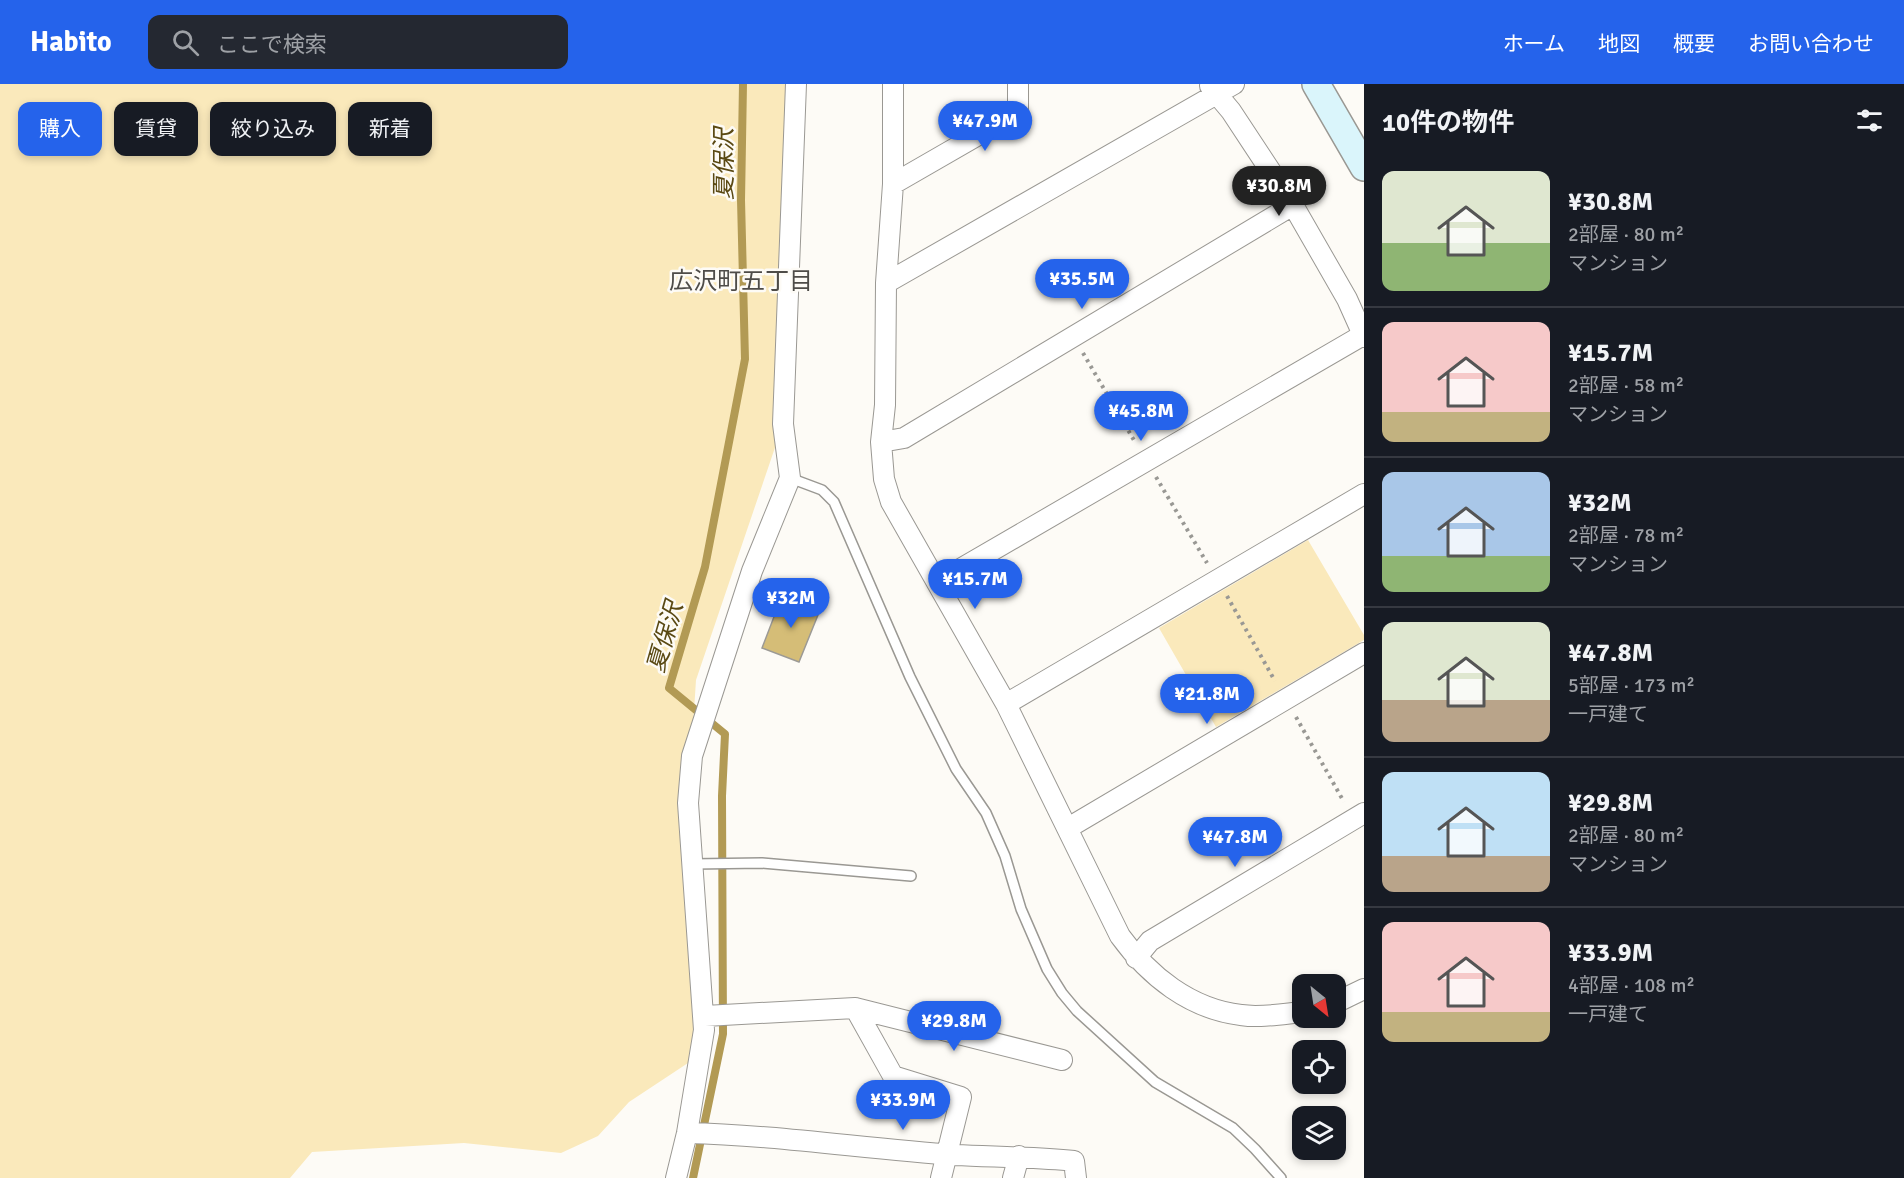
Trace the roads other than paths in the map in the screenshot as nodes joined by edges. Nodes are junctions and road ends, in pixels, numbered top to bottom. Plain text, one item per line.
1 (796, 84) edge
2 (893, 84) edge
3 (1018, 84) edge
4 (1316, 84) edge
5 (1220, 87) edge
6 (1364, 167) edge
7 (892, 184) junction
8 (1293, 205) junction
9 (886, 283) junction
10 (1363, 336) edge
11 (881, 442) junction
12 (790, 478) junction
13 (1364, 494) edge
14 (938, 582) junction
15 (1364, 653) edge
16 (1006, 704) junction
17 (1359, 816) edge
18 (1068, 828) junction
19 (693, 864) junction
20 (911, 876) dead end
21 (1136, 958) junction
22 (1364, 989) edge
23 (1346, 998) edge
24 (855, 1008) junction
25 (1292, 1013) edge
26 (705, 1016) junction
27 (1062, 1060) dead end
28 (687, 1133) junction
29 (947, 1154) junction
30 (1019, 1156) junction
31 (676, 1178) edge
32 (941, 1178) edge
33 (1013, 1178) edge
34 (1076, 1178) edge
35 (1281, 1178) edge

1 - 12 street
2 - 7 street
3 - 7 street
4 - 6 street
5 - 8 street
5 - 9 street
7 - 9 street
8 - 10 street
8 - 11 street
9 - 11 street
10 - 14 street
11 - 14 street
12 - 19 street
12 - 35 lane
13 - 16 street
14 - 16 street
15 - 18 street
16 - 18 street
17 - 21 street
18 - 21 street
19 - 20 lane
19 - 26 street
21 - 25 street
22 - 23 street
24 - 26 street
24 - 27 street
24 - 29 street
26 - 28 street
28 - 29 street
28 - 31 street
29 - 30 street
29 - 32 street
30 - 33 street
30 - 34 street

